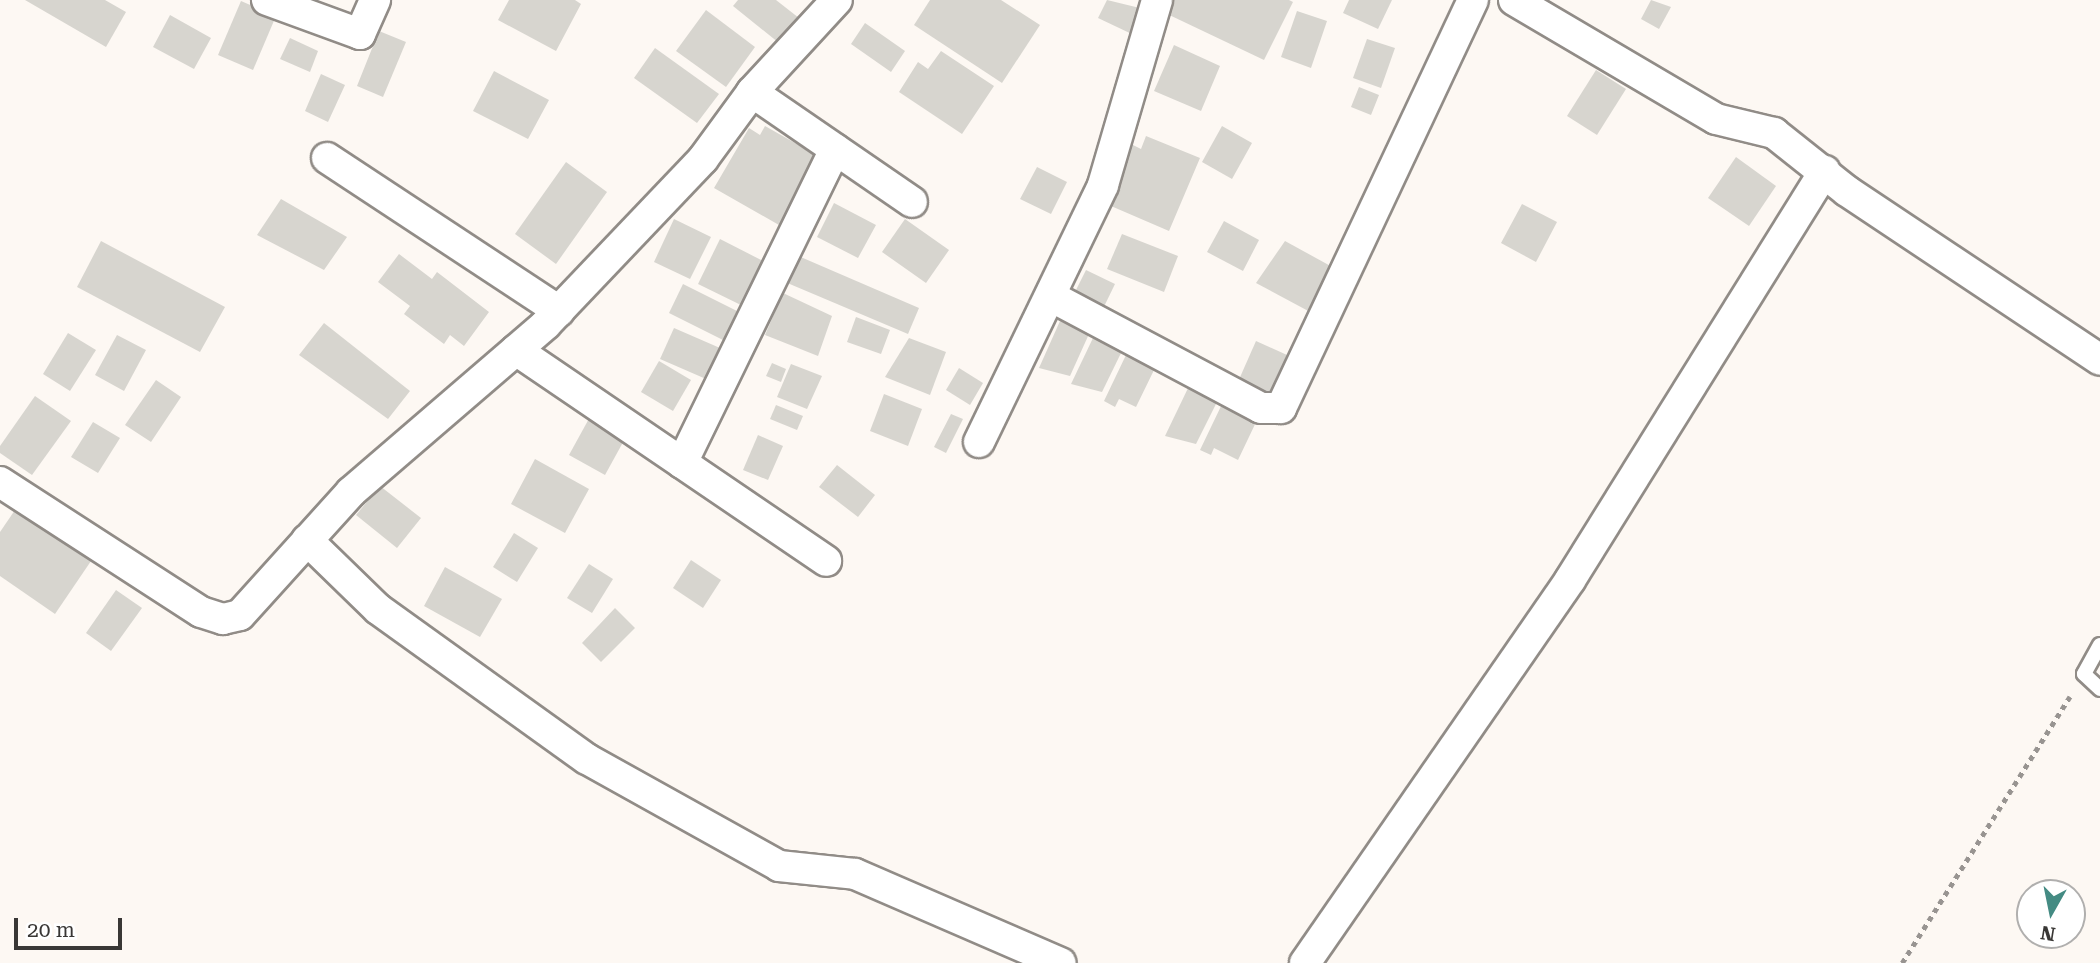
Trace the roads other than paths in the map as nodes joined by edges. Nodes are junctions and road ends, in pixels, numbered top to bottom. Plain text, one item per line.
1 (267, 0) edge
2 (375, 0) edge
3 (837, 0) edge
4 (1157, 0) edge
5 (1473, 0) edge
6 (1514, 0) edge
7 (752, 92) junction
8 (835, 149) junction
9 (327, 158) dead end
10 (1825, 172) junction
11 (912, 202) dead end
12 (1054, 298) junction
13 (559, 311) junction
14 (516, 350) junction
15 (2100, 360) edge
16 (979, 442) dead end
17 (682, 463) junction
18 (0, 482) edge
19 (307, 540) junction
20 (826, 561) dead end
21 (2100, 645) edge
22 (2100, 689) edge
23 (1061, 963) edge
24 (1305, 963) edge

1 - 2 street
3 - 7 street
4 - 12 street
5 - 12 street
6 - 10 street
7 - 8 street
7 - 13 street
8 - 11 street
8 - 17 street
9 - 13 street
10 - 15 street
10 - 24 street
12 - 16 street
13 - 14 street
14 - 17 street
14 - 19 street
17 - 20 street
18 - 19 street
19 - 23 street
21 - 22 lane

